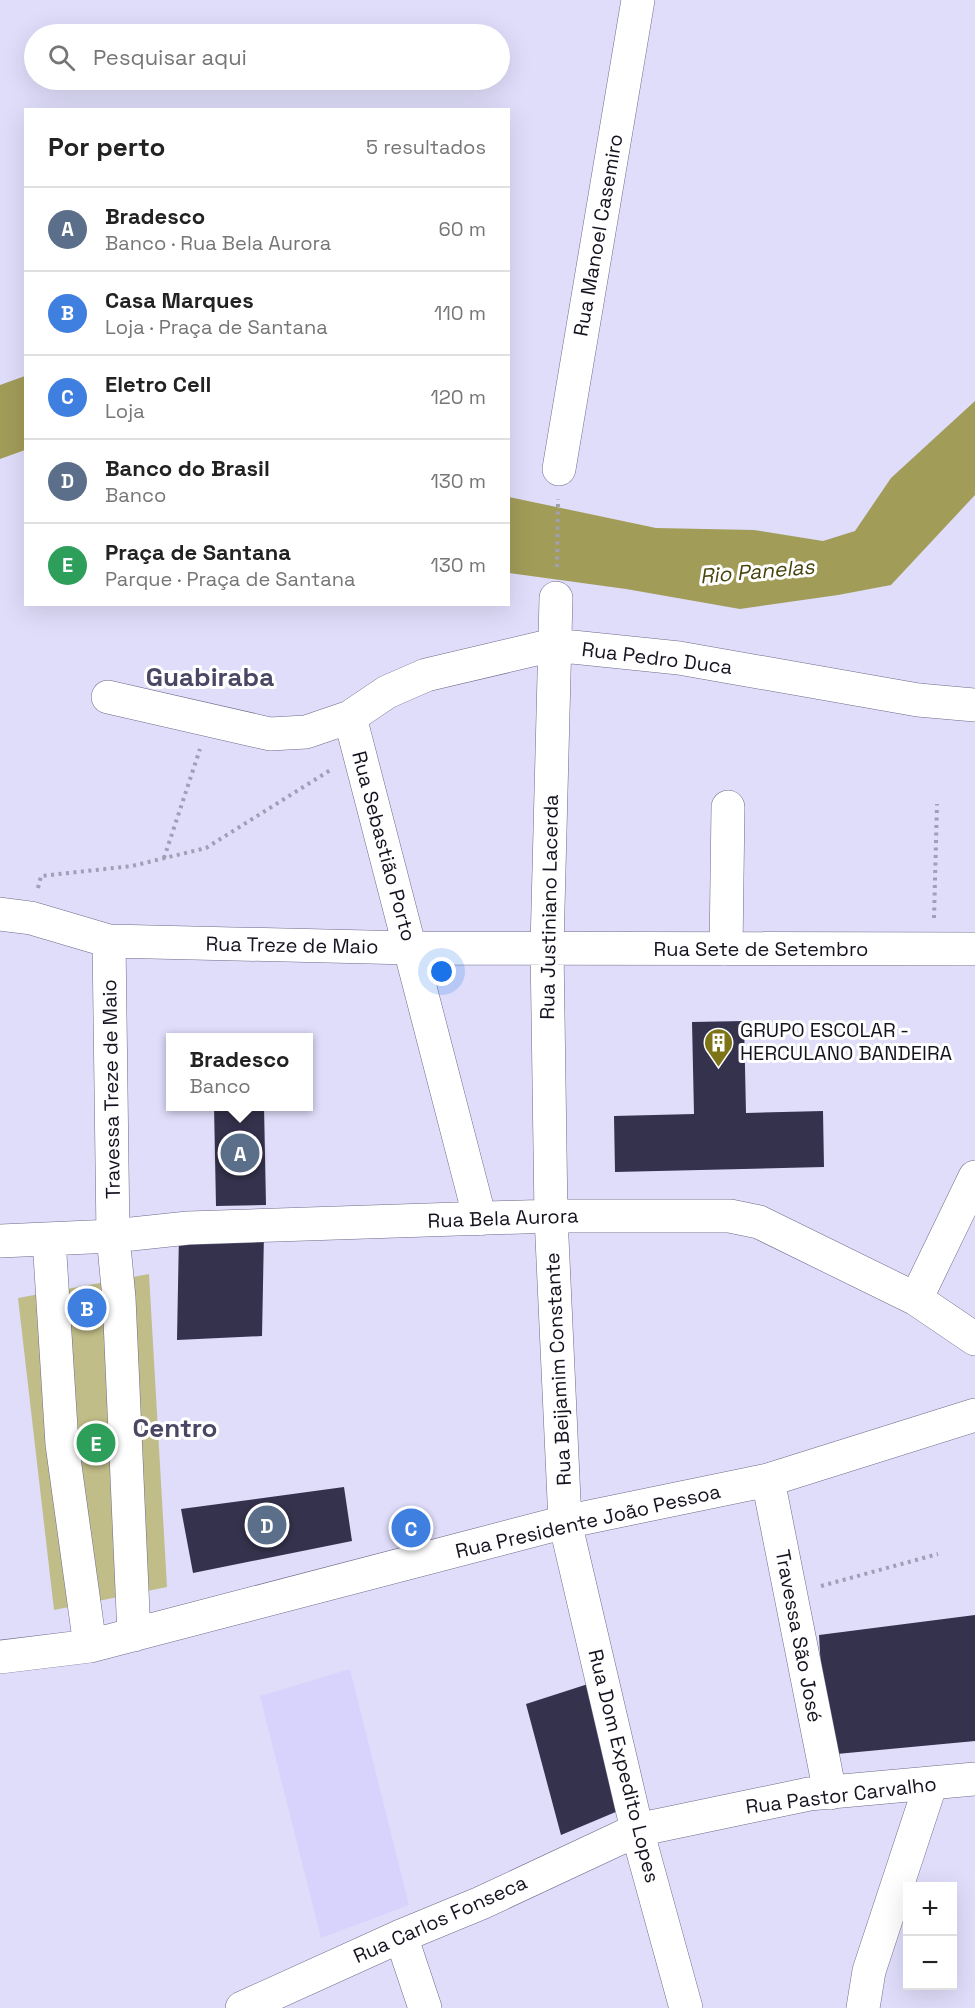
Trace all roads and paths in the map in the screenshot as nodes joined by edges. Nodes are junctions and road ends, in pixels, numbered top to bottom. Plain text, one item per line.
1 (638, 0) edge
2 (559, 470) joint
3 (556, 598) joint
4 (553, 645) junction
5 (108, 697) dead end
6 (975, 705) edge
7 (209, 720) junction
8 (354, 732) junction
9 (936, 804) dead end
10 (728, 807) dead end
11 (164, 858) junction
12 (16, 916) edge
13 (109, 941) junction
14 (547, 947) junction
15 (411, 948) junction
16 (726, 949) junction
17 (933, 949) junction
18 (975, 949) edge
19 (975, 1177) edge
20 (551, 1216) junction
21 (480, 1219) junction
22 (113, 1236) junction
23 (50, 1239) junction
24 (0, 1241) edge
25 (916, 1299) junction
26 (975, 1339) edge
27 (975, 1415) edge
28 (768, 1480) junction
29 (566, 1522) junction
30 (938, 1554) dead end
31 (791, 1593) junction
32 (134, 1635) junction
33 (74, 1647) junction
34 (0, 1657) edge
35 (975, 1779) edge
36 (931, 1783) junction
37 (830, 1792) junction
38 (637, 1830) junction
39 (401, 1936) junction
40 (242, 2008) edge
41 (425, 2008) edge
42 (686, 2008) edge
43 (863, 2008) edge

1 - 2 street, Rua Manoel Casemiro
2 - 3 path
3 - 4 street, Rua Justiniano Lacerda
4 - 6 street, Rua Pedro Duca
4 - 8 street, Rua Pedro Duca
4 - 14 street, Rua Justiniano Lacerda
5 - 7 street, Rua Pedro Duca
7 - 8 street, Rua Pedro Duca
7 - 11 path
8 - 11 path
8 - 15 street, Rua Sebastião Porto
9 - 17 path
10 - 16 street
11 - 12 path
12 - 13 street, Rua Treze de Maio
13 - 15 street, Rua Treze de Maio
13 - 22 street, Travessa Treze de Maio
14 - 15 street, Rua Treze de Maio
14 - 16 street, Rua Sete de Setembro
14 - 20 street, Rua Justiniano Lacerda
15 - 21 street, Rua Sebastião Porto
16 - 17 street, Rua Sete de Setembro
17 - 18 street, Rua Sete de Setembro
19 - 25 street
20 - 21 street, Rua Bela Aurora
20 - 25 street, Rua Bela Aurora
20 - 29 street, Rua Beijamim Constante
21 - 22 street, Rua Bela Aurora
22 - 23 street, Rua Bela Aurora
22 - 32 street, Travessa Treze de Maio
23 - 24 street, Rua Bela Aurora
23 - 33 street
25 - 26 street, Rua Bela Aurora
27 - 28 street, Rua Presidente João Pessoa
28 - 29 street, Rua Presidente João Pessoa
28 - 31 street, Travessa São José
29 - 32 street, Rua Presidente João Pessoa
29 - 38 street, Rua Dom Expedito Lopes
30 - 31 path
31 - 37 street, Travessa São José
32 - 33 street, Rua Presidente João Pessoa
33 - 34 street, Rua Presidente João Pessoa
35 - 36 street, Rua Pastor Carvalho
36 - 37 street, Rua Pastor Carvalho
36 - 43 street
37 - 38 street, Rua Pastor Carvalho
38 - 39 street, Rua Carlos Fonseca
38 - 42 street, Rua Dom Expedito Lopes
39 - 40 street, Rua Carlos Fonseca
39 - 41 street

